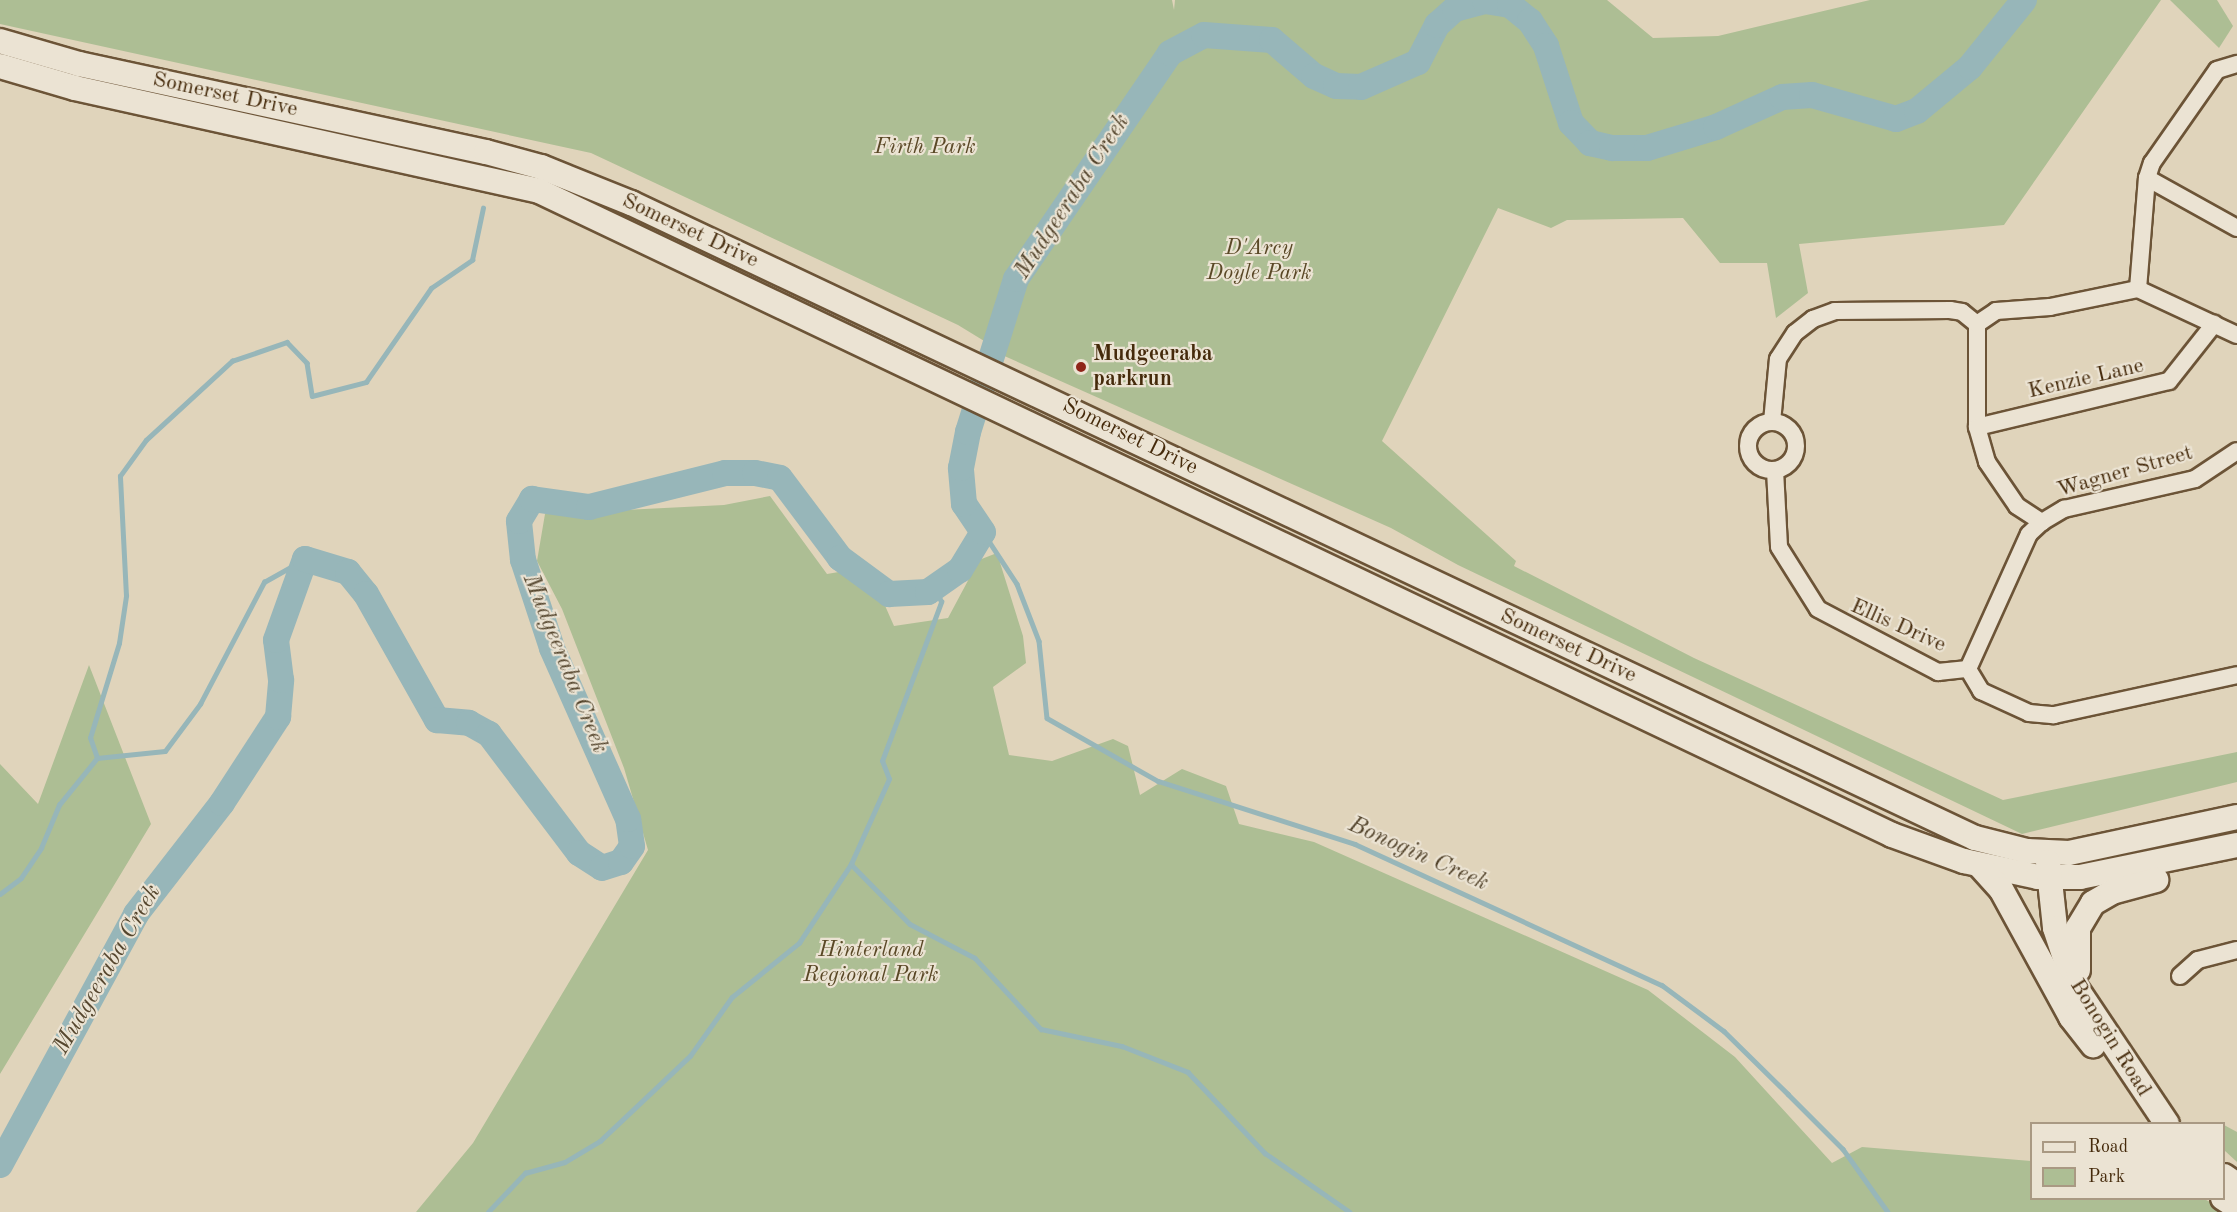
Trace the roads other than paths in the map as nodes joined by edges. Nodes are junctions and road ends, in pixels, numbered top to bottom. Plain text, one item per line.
1 (0, 41) edge
2 (2237, 64) edge
3 (0, 66) edge
4 (2147, 178) junction
5 (2237, 228) edge
6 (2138, 289) junction
7 (1977, 324) junction
8 (2214, 324) junction
9 (2237, 335) edge
10 (1772, 422) junction
11 (1977, 427) junction
12 (2237, 451) edge
13 (1775, 470) junction
14 (2042, 522) junction
15 (1455, 592) junction
16 (1443, 619) junction
17 (1968, 669) junction
18 (2237, 675) edge
19 (2237, 817) edge
20 (2237, 845) edge
21 (2046, 853) junction
22 (1980, 866) junction
23 (2044, 877) junction
24 (2237, 950) edge
25 (2180, 976) dead end
26 (2099, 1040) junction
27 (2145, 1122) edge
28 (2165, 1122) edge

1 - 15 main road, Somerset Drive
2 - 4 street
3 - 16 main road, Somerset Drive
4 - 5 street
4 - 6 street
6 - 7 street
6 - 8 street
7 - 10 street
7 - 11 street
8 - 9 street
8 - 11 street, Kenzie Lane
10 - 13 street
10 - 13 street
11 - 14 street
12 - 14 street, Wagner Street
13 - 17 street, Ellis Drive
14 - 17 street, Wagner Street
15 - 16 main road
15 - 21 main road, Somerset Drive
16 - 22 main road, Somerset Drive
17 - 18 street, Ellis Drive
19 - 21 main road, Somerset Drive
20 - 23 main road, Somerset Drive
20 - 26 main road
21 - 23 main road, Bonogin Road
22 - 23 main road, Somerset Drive
22 - 26 main road
23 - 26 main road, Bonogin Road
24 - 25 street
26 - 27 main road, Bonogin Road
26 - 28 main road, Bonogin Road

